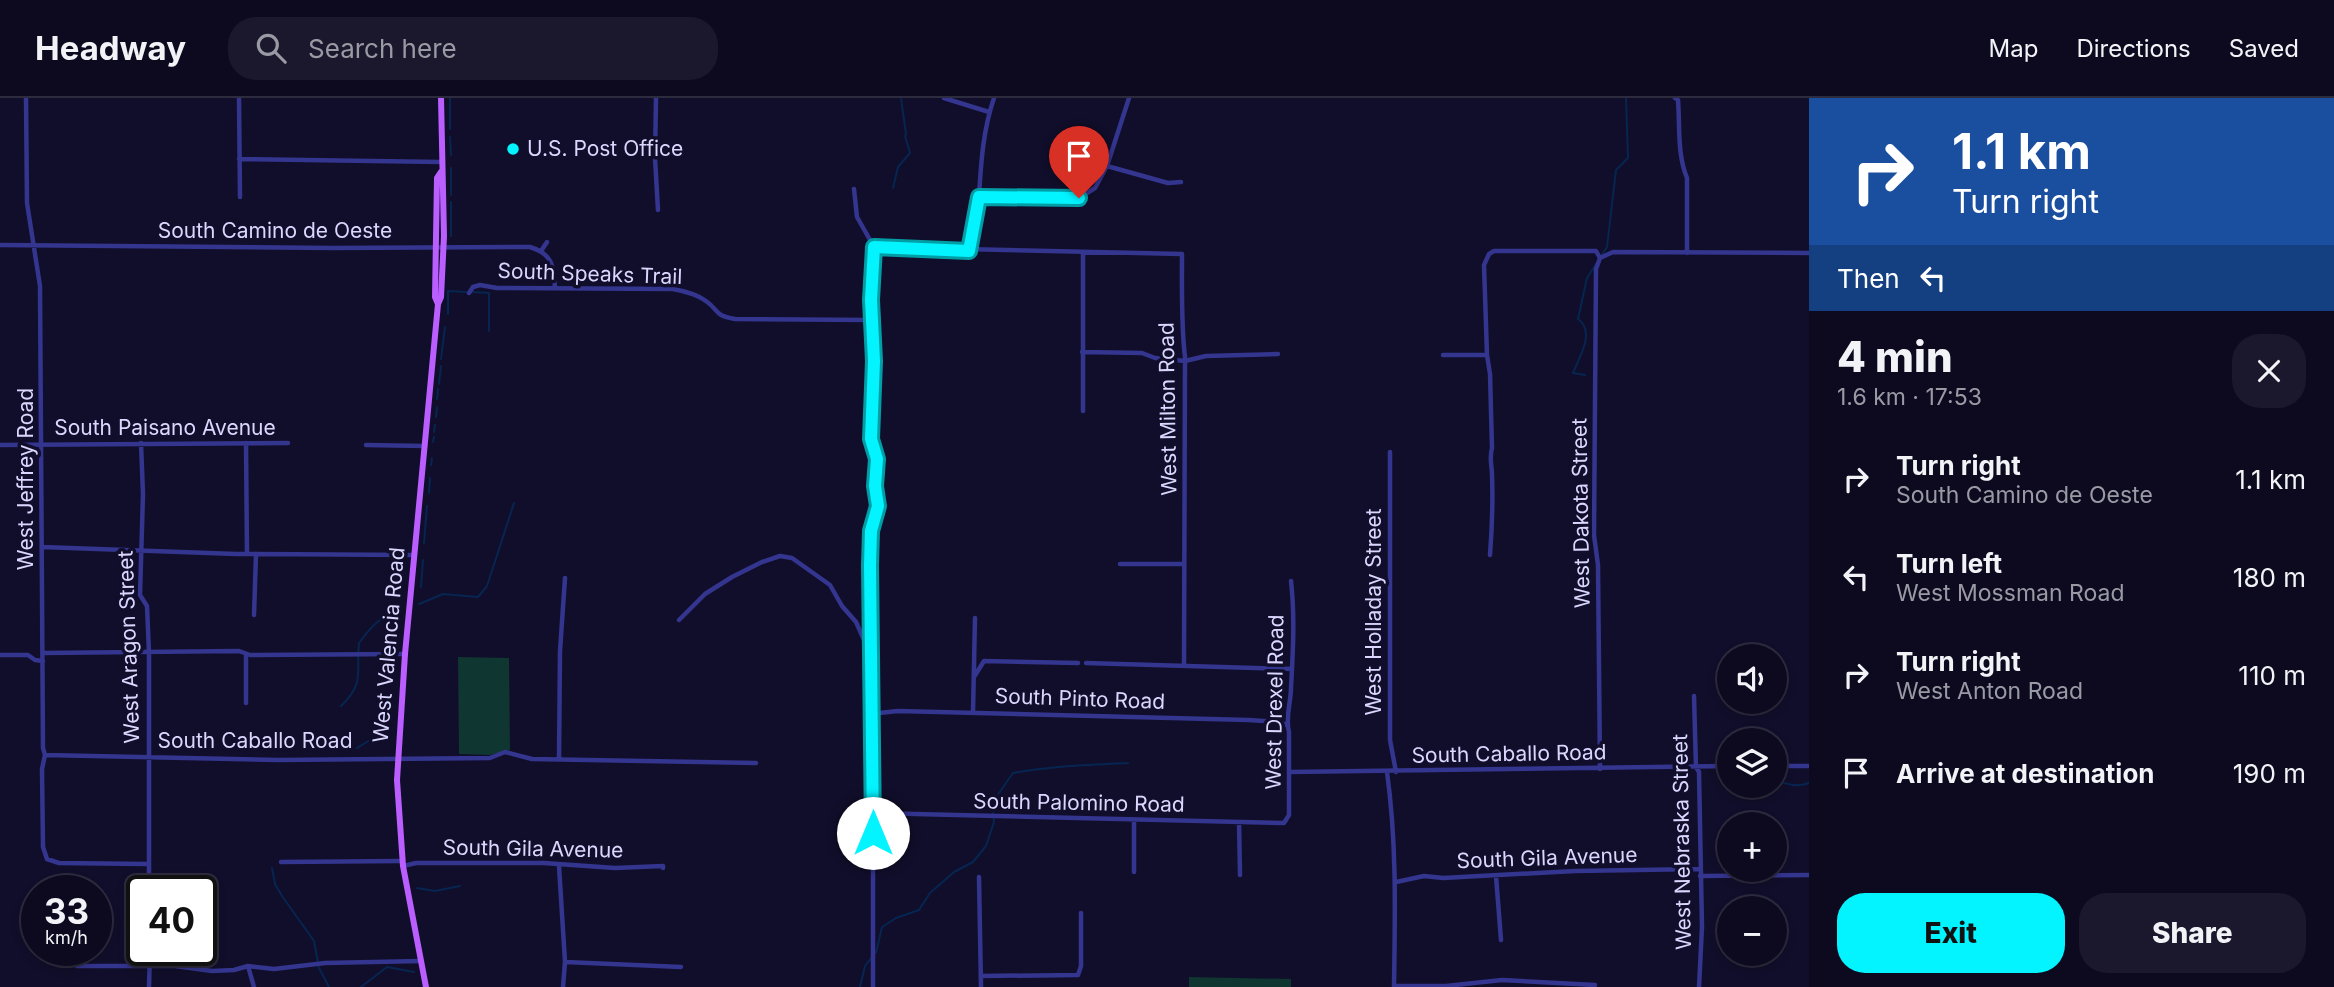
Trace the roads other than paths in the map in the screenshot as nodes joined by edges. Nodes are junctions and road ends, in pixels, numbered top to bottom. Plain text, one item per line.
1 (26, 98) edge
2 (239, 98) edge
3 (441, 98) edge
4 (656, 98) edge
5 (944, 98) edge
6 (994, 98) edge
7 (1129, 98) edge
8 (1675, 98) edge
9 (989, 112) junction
10 (239, 159) junction
11 (441, 162) junction
12 (1107, 166) junction
13 (1181, 182) dead end
14 (854, 189) dead end
15 (240, 197) dead end
16 (979, 197) junction
17 (658, 211) dead end
18 (547, 242) dead end
19 (0, 245) edge
20 (34, 246) junction
21 (440, 246) junction
22 (874, 247) junction
23 (541, 251) junction
24 (969, 251) junction
25 (1083, 253) junction
26 (1687, 253) junction
27 (1809, 253) edge
28 (1600, 258) junction
29 (555, 288) junction
30 (470, 293) dead end
31 (872, 320) junction
32 (1082, 352) junction
33 (1278, 354) dead end
34 (1443, 355) dead end
35 (1487, 355) junction
36 (1185, 361) junction
37 (1083, 411) dead end
38 (40, 443) junction
39 (141, 443) junction
40 (246, 443) junction
41 (288, 443) dead end
42 (0, 444) edge
43 (366, 445) dead end
44 (425, 446) junction
45 (1390, 452) dead end
46 (42, 547) junction
47 (140, 550) junction
48 (247, 554) junction
49 (256, 554) junction
50 (414, 555) junction
51 (1490, 555) dead end
52 (1120, 564) dead end
53 (1184, 564) junction
54 (565, 578) dead end
55 (1291, 581) dead end
56 (254, 615) dead end
57 (975, 618) dead end
58 (678, 620) dead end
59 (872, 649) junction
60 (43, 653) junction
61 (149, 653) junction
62 (246, 654) junction
63 (405, 654) junction
64 (0, 655) edge
65 (43, 661) junction
66 (1077, 663) dead end
67 (1086, 663) dead end
68 (1184, 665) junction
69 (1292, 669) junction
70 (974, 677) junction
71 (1695, 696) dead end
72 (246, 703) dead end
73 (973, 712) junction
74 (873, 718) junction
75 (1287, 725) junction
76 (45, 755) junction
77 (149, 757) junction
78 (397, 757) junction
79 (559, 759) junction
80 (676, 763) junction
81 (756, 763) dead end
82 (1717, 766) edge
83 (1787, 766) edge
84 (1809, 766) edge
85 (1696, 767) junction
86 (1600, 769) junction
87 (675, 772) dead end
88 (1289, 772) junction
89 (1387, 772) junction
90 (1396, 772) junction
91 (874, 813) junction
92 (1134, 820) junction
93 (1240, 822) junction
94 (1284, 823) joint
95 (281, 862) dead end
96 (403, 863) junction
97 (148, 864) junction
98 (559, 866) junction
99 (663, 867) dead end
100 (1700, 869) junction
101 (1133, 872) dead end
102 (1809, 874) edge
103 (148, 875) edge
104 (1240, 875) dead end
105 (1496, 876) junction
106 (1700, 876) junction
107 (979, 877) dead end
108 (1396, 882) junction
109 (1081, 913) dead end
110 (1501, 940) dead end
111 (421, 961) junction
112 (565, 962) junction
113 (148, 966) joint
114 (248, 966) junction
115 (681, 967) dead end
116 (981, 976) junction
117 (1595, 985) dead end
118 (149, 987) edge
119 (254, 987) edge
120 (426, 987) edge
121 (563, 987) edge
122 (873, 987) edge
123 (981, 987) edge
124 (1394, 987) edge
125 (1699, 987) edge

1 - 20 street, West Jeffrey Road
2 - 10 street
3 - 11 main road, West Valencia Road
4 - 17 street
5 - 9 street
6 - 9 street
7 - 12 street
8 - 26 street
9 - 16 street
10 - 11 street
10 - 15 street
11 - 21 main road, West Valencia Road
12 - 13 street
12 - 16 street
14 - 22 street
16 - 24 street
18 - 23 street
19 - 20 street, South Camino de Oeste
20 - 21 street, South Camino de Oeste
20 - 38 street, West Jeffrey Road
21 - 23 street, South Camino de Oeste
21 - 44 main road, West Valencia Road
22 - 24 street
22 - 31 street
23 - 29 street
24 - 25 street
25 - 32 street
25 - 36 street, West Milton Road
26 - 27 street
26 - 28 street
28 - 35 street
28 - 86 street, West Dakota Street
29 - 30 street, South Speaks Trail
29 - 31 street, South Speaks Trail
31 - 59 street
32 - 36 street
32 - 37 street
33 - 36 street
34 - 35 street
35 - 51 street
36 - 53 street, West Milton Road
38 - 39 street, South Paisano Avenue
38 - 42 street, South Paisano Avenue
38 - 46 street, West Jeffrey Road
39 - 40 street, South Paisano Avenue
39 - 47 street, West Aragon Street
40 - 41 street, South Paisano Avenue
40 - 48 street
43 - 44 street
44 - 50 main road, West Valencia Road
45 - 90 street, West Holladay Street
46 - 47 street
46 - 60 street, West Jeffrey Road
47 - 48 street
47 - 61 street, West Aragon Street
48 - 49 street
49 - 50 street
49 - 56 street
50 - 63 main road, West Valencia Road
52 - 53 street
53 - 68 street, West Milton Road
54 - 79 street
55 - 69 street, West Drexel Road
57 - 70 street
58 - 59 street
59 - 74 street
60 - 61 street
60 - 65 street, West Jeffrey Road
61 - 62 street
61 - 77 street, West Aragon Street
62 - 63 street
62 - 72 street
63 - 78 main road, West Valencia Road
64 - 65 street
65 - 76 street, West Jeffrey Road
66 - 70 street
67 - 68 street
68 - 69 street
69 - 75 street, West Drexel Road
70 - 73 street
71 - 85 street, West Nebraska Street
73 - 74 street, South Pinto Road
73 - 75 street, South Pinto Road
74 - 91 street
75 - 88 street, West Drexel Road
76 - 77 street, South Caballo Road
76 - 97 street, West Jeffrey Road
77 - 78 street, South Caballo Road
77 - 97 street, West Aragon Street
78 - 79 street, South Caballo Road
78 - 96 main road, West Valencia Road
79 - 80 street, South Caballo Road
80 - 81 street, South Caballo Road
80 - 87 street
82 - 85 street, South Caballo Road
83 - 84 street
85 - 86 street, South Caballo Road
85 - 100 street, West Nebraska Street
86 - 90 street, South Caballo Road
88 - 89 street, South Caballo Road
88 - 94 street, West Drexel Road
89 - 90 street, South Caballo Road
89 - 108 street
91 - 92 street, South Palomino Road
91 - 122 street
92 - 93 street, South Palomino Road
92 - 101 street
93 - 94 street, South Palomino Road
93 - 104 street
95 - 96 street, South Gila Avenue
96 - 98 street, South Gila Avenue
96 - 111 main road, West Valencia Road
97 - 103 street, West Aragon Street
98 - 99 street, South Gila Avenue
98 - 112 street
100 - 105 street, South Gila Avenue
100 - 106 street, West Nebraska Street
102 - 106 street
105 - 108 street, South Gila Avenue
105 - 110 street
106 - 125 street, West Nebraska Street
107 - 116 street
108 - 124 street
109 - 116 street
111 - 114 street
111 - 120 main road, West Valencia Road
112 - 115 street
112 - 121 street
113 - 114 street
113 - 118 street
114 - 119 street
116 - 123 street
117 - 124 street

